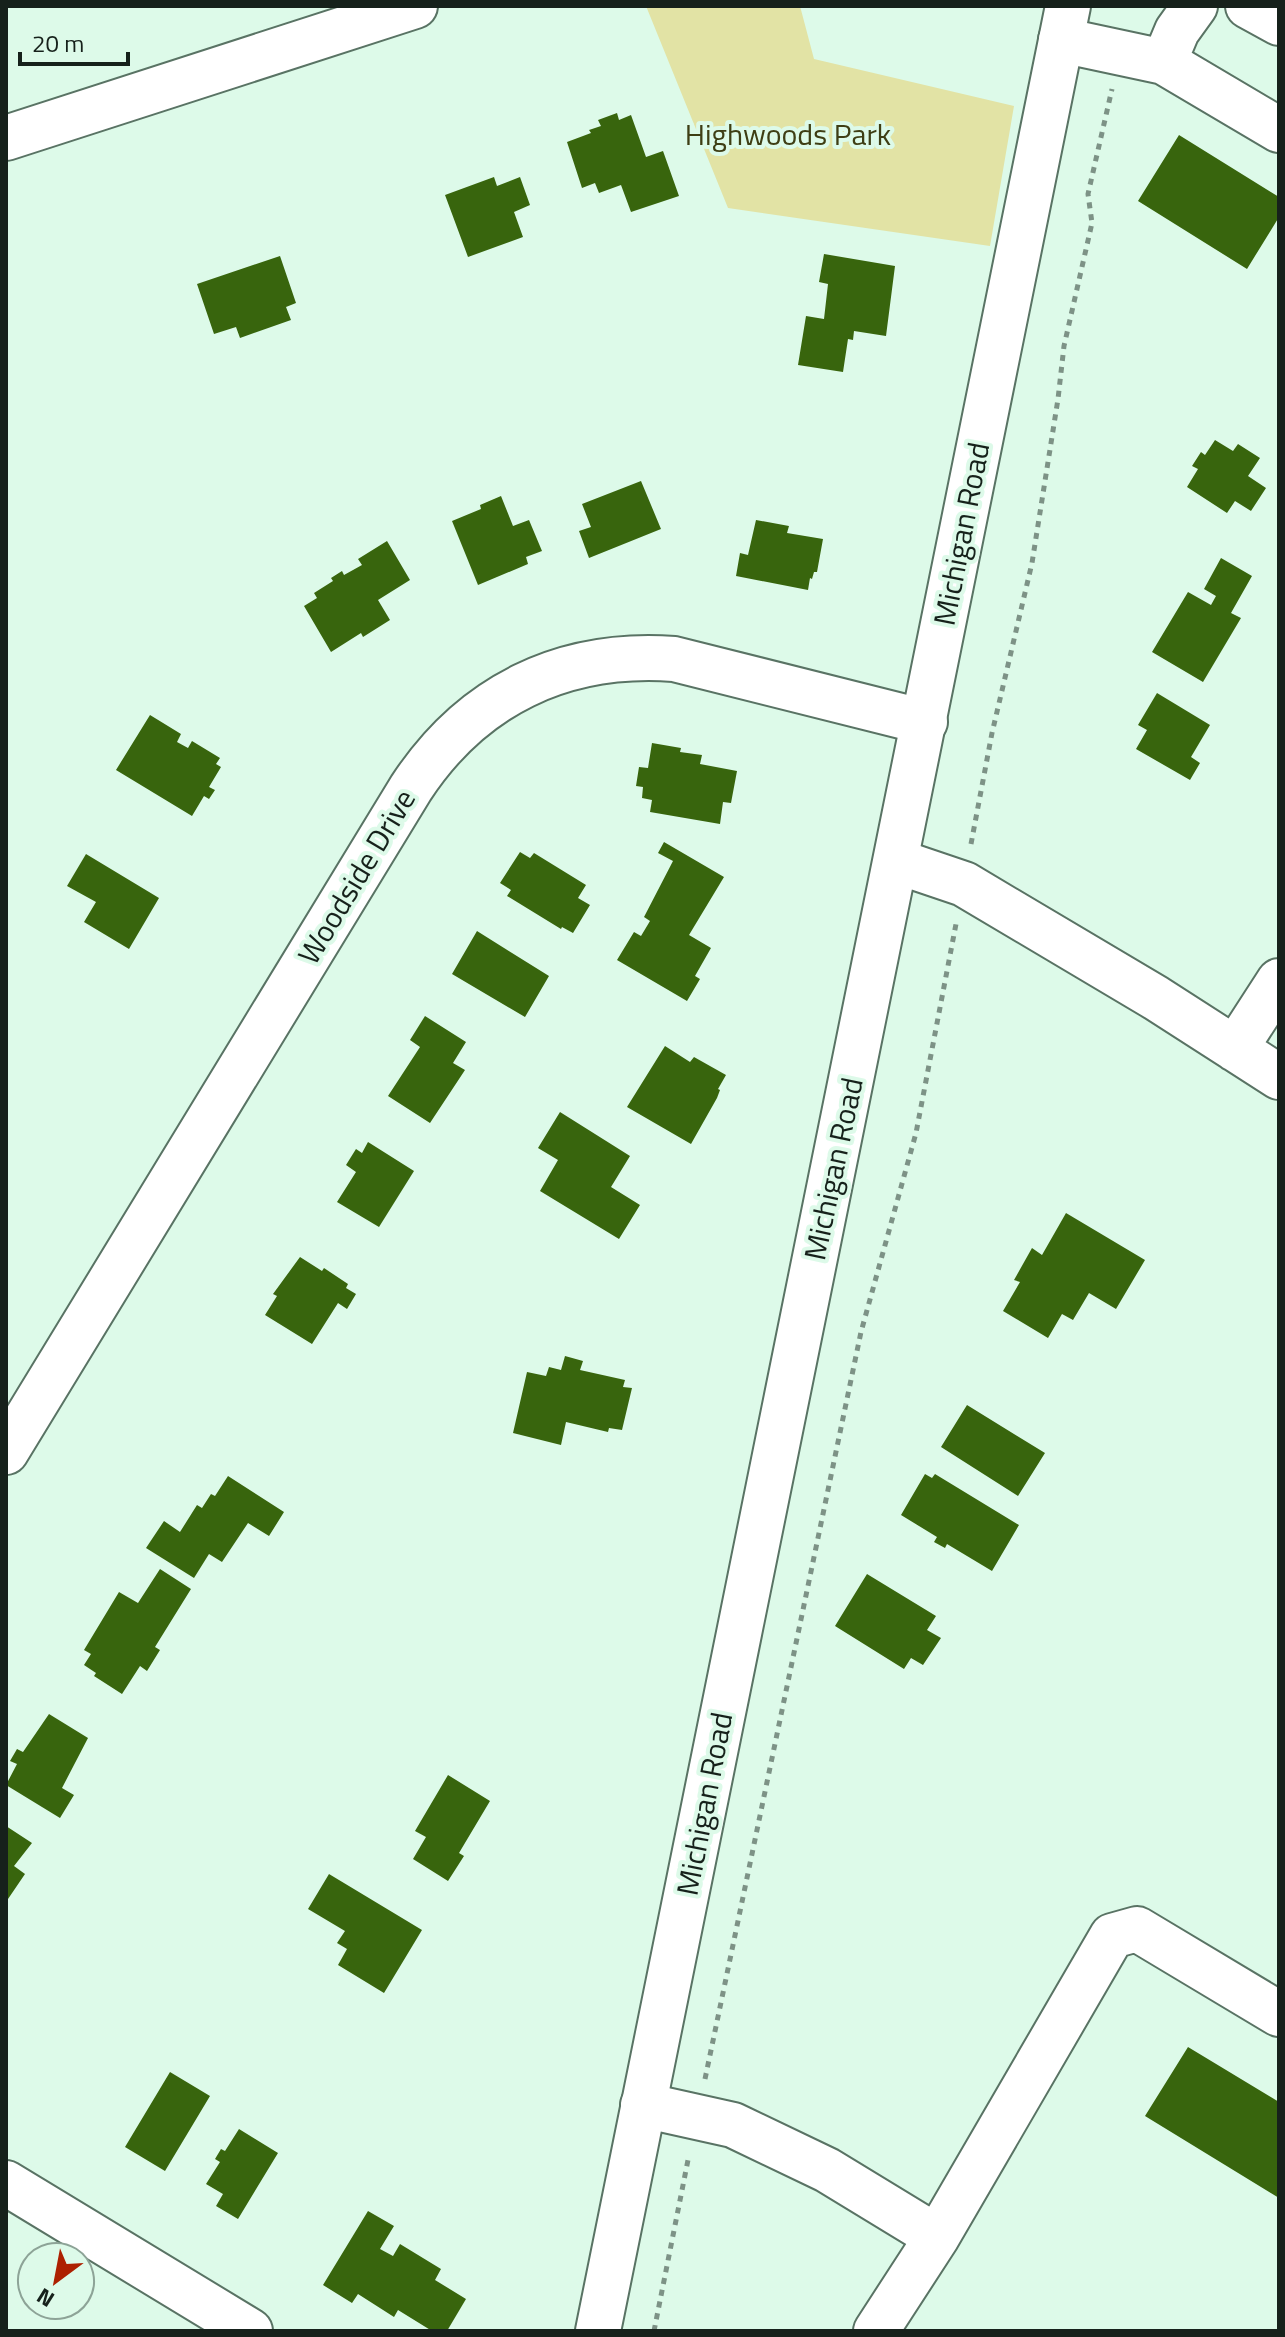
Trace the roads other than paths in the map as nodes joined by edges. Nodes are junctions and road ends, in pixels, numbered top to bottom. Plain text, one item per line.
1 (415, 6) edge
2 (1195, 6) edge
3 (1248, 6) edge
4 (1064, 23) edge
5 (1279, 23) edge
6 (1164, 62) junction
7 (1279, 130) edge
8 (6, 138) edge
9 (925, 722) junction
10 (896, 861) junction
11 (1279, 981) edge
12 (1235, 1049) junction
13 (1279, 1077) edge
14 (6, 1452) edge
15 (1279, 2014) edge
16 (643, 2105) junction
17 (6, 2183) edge
18 (937, 2237) junction
19 (250, 2331) edge
20 (598, 2331) edge
21 (876, 2331) edge

1 - 8 main road
2 - 6 main road
3 - 5 main road
4 - 6 main road
4 - 9 main road, Michigan Road
6 - 7 main road
9 - 10 main road, Michigan Road
9 - 14 main road, Woodside Drive
10 - 12 main road
10 - 16 main road, Michigan Road
11 - 12 main road
12 - 13 main road
15 - 18 main road
16 - 18 main road
16 - 20 main road, Michigan Road
17 - 19 main road
18 - 21 main road

